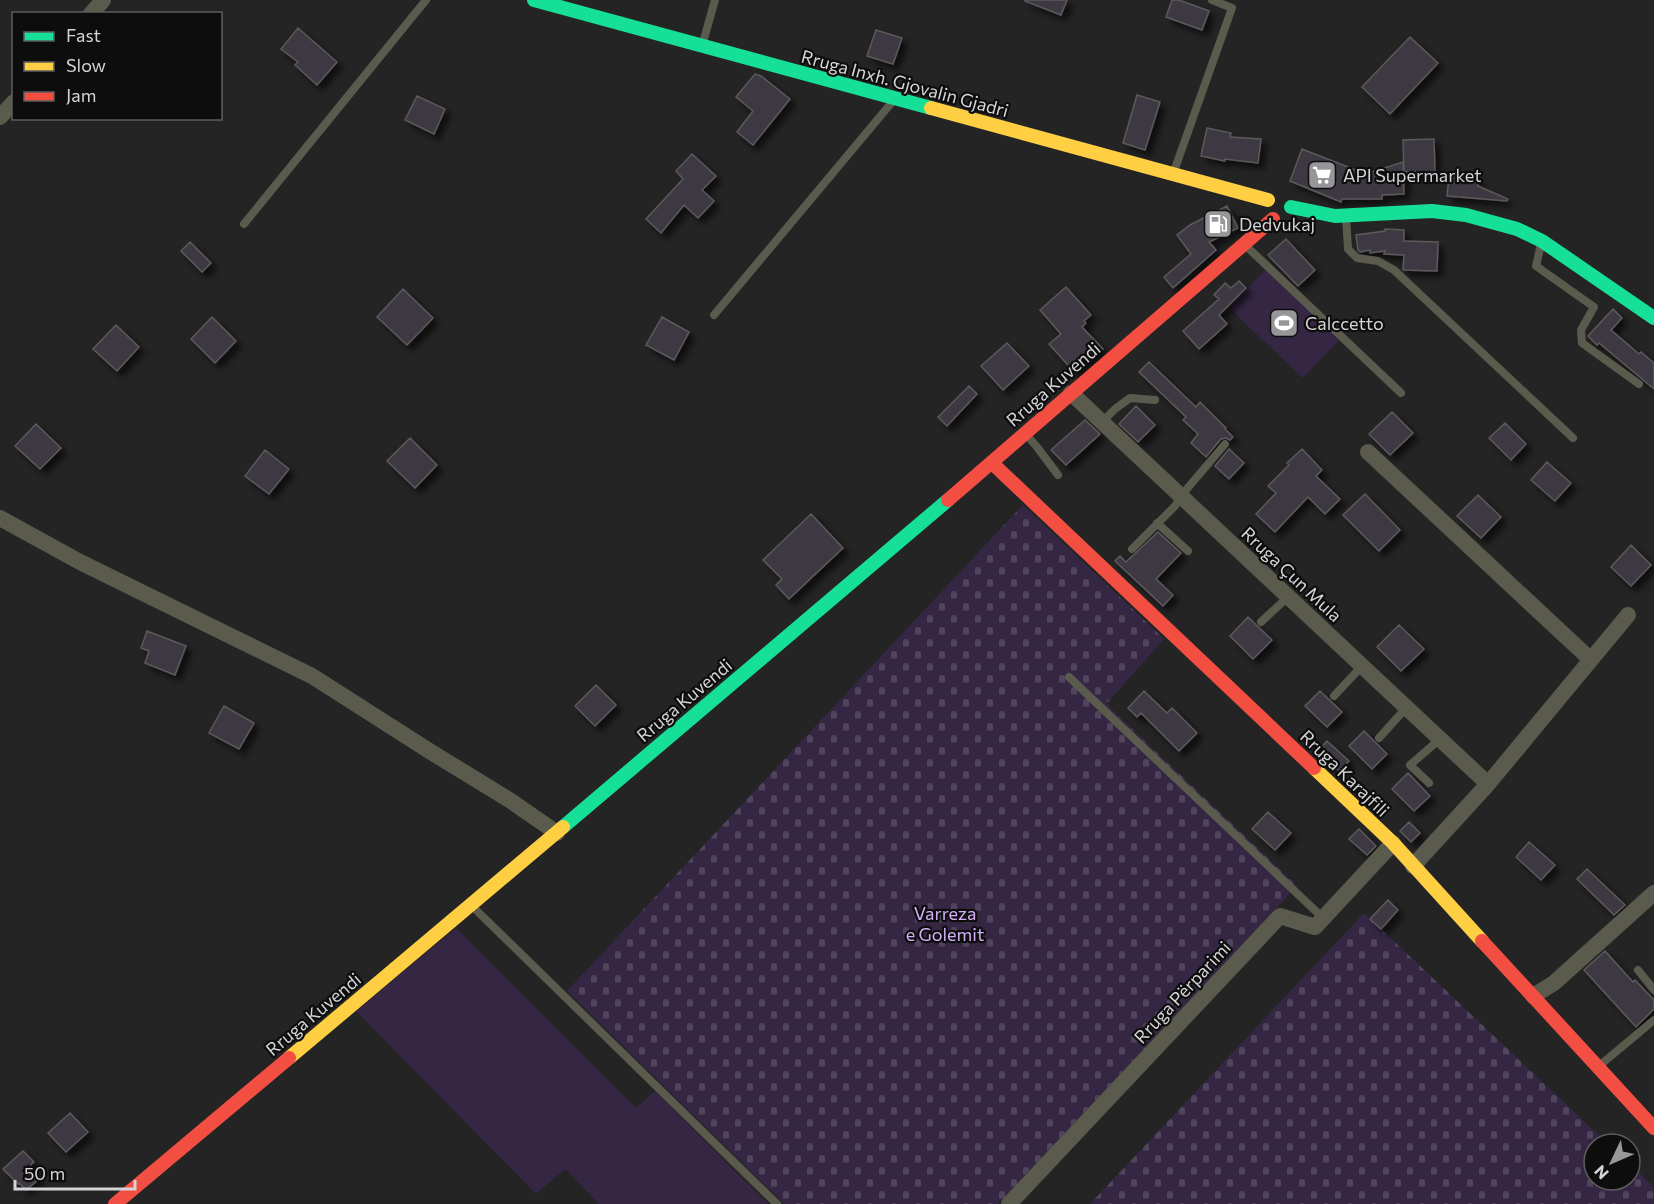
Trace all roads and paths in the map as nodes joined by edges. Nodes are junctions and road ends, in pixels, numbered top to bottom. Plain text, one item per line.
1 (103, 0) edge
2 (426, 0) edge
3 (534, 0) edge
4 (715, 0) edge
5 (1212, 0) edge
6 (93, 12) edge
7 (702, 46) junction
8 (896, 99) junction
9 (12, 104) edge
10 (0, 117) edge
11 (1173, 175) junction
12 (1268, 200) junction
13 (1291, 207) junction
14 (1346, 216) junction
15 (1273, 219) junction
16 (244, 224) dead end
17 (1542, 241) junction
18 (1244, 244) junction
19 (714, 315) dead end
20 (1654, 318) edge
21 (1639, 384) dead end
22 (1071, 393) junction
23 (1401, 393) dead end
24 (1155, 400) dead end
25 (1102, 422) junction
26 (1025, 433) junction
27 (1573, 438) dead end
28 (1225, 444) dead end
29 (1368, 452) dead end
30 (992, 462) junction
31 (1058, 476) dead end
32 (1181, 496) junction
33 (0, 518) edge
34 (1157, 524) junction
35 (1132, 549) dead end
36 (1188, 551) dead end
37 (1288, 597) junction
38 (1628, 615) dead end
39 (1261, 622) dead end
40 (1590, 659) junction
41 (1362, 666) junction
42 (1069, 677) dead end
43 (1334, 696) dead end
44 (1406, 708) junction
45 (1379, 738) dead end
46 (1440, 739) junction
47 (1429, 783) dead end
48 (1488, 784) junction
49 (557, 833) junction
50 (1393, 843) junction
51 (1413, 866) junction
52 (1654, 893) edge
53 (471, 906) junction
54 (1323, 918) junction
55 (1638, 970) dead end
56 (1654, 990) edge
57 (1533, 996) junction
58 (1654, 1020) edge
59 (1598, 1066) junction
60 (1654, 1128) edge
61 (115, 1204) edge
62 (777, 1204) edge
63 (1009, 1204) edge

1 - 6 street
2 - 16 lane
3 - 7 street, Rruga Inxh. Gjovalin Gjadri
4 - 7 lane
5 - 11 lane
7 - 8 street, Rruga Inxh. Gjovalin Gjadri
8 - 11 street, Rruga Inxh. Gjovalin Gjadri
8 - 19 lane
9 - 10 street
11 - 12 street, Rruga Inxh. Gjovalin Gjadri
12 - 13 street
12 - 15 street
13 - 14 street
13 - 15 street
14 - 17 street
14 - 27 lane
15 - 18 street, Rruga Kuvendi
17 - 20 street
17 - 21 lane
18 - 22 street, Rruga Kuvendi
18 - 23 lane
22 - 25 street, Rruga Çun Mula
22 - 26 street, Rruga Kuvendi
24 - 25 lane
25 - 32 street, Rruga Çun Mula
26 - 30 street, Rruga Kuvendi
26 - 31 lane
28 - 32 lane
29 - 40 street
30 - 49 street, Rruga Kuvendi
30 - 50 street, Rruga Karajfili
32 - 34 lane
32 - 37 street, Rruga Çun Mula
33 - 49 street
34 - 35 lane
34 - 36 lane
37 - 39 lane
37 - 41 street, Rruga Çun Mula
38 - 40 street
40 - 48 street
41 - 43 lane
41 - 44 street, Rruga Çun Mula
42 - 54 lane
44 - 45 lane
44 - 46 street, Rruga Çun Mula
46 - 47 lane
46 - 48 street, Rruga Çun Mula
48 - 51 street
49 - 53 street, Rruga Kuvendi
50 - 51 street, Rruga Karajfili
50 - 54 street
51 - 57 street, Rruga Karajfili
52 - 57 street
53 - 61 street, Rruga Kuvendi
53 - 62 lane
54 - 63 street, Rruga Përparimi
55 - 56 lane
57 - 59 street, Rruga Karajfili
58 - 59 lane
59 - 60 street, Rruga Karajfili

